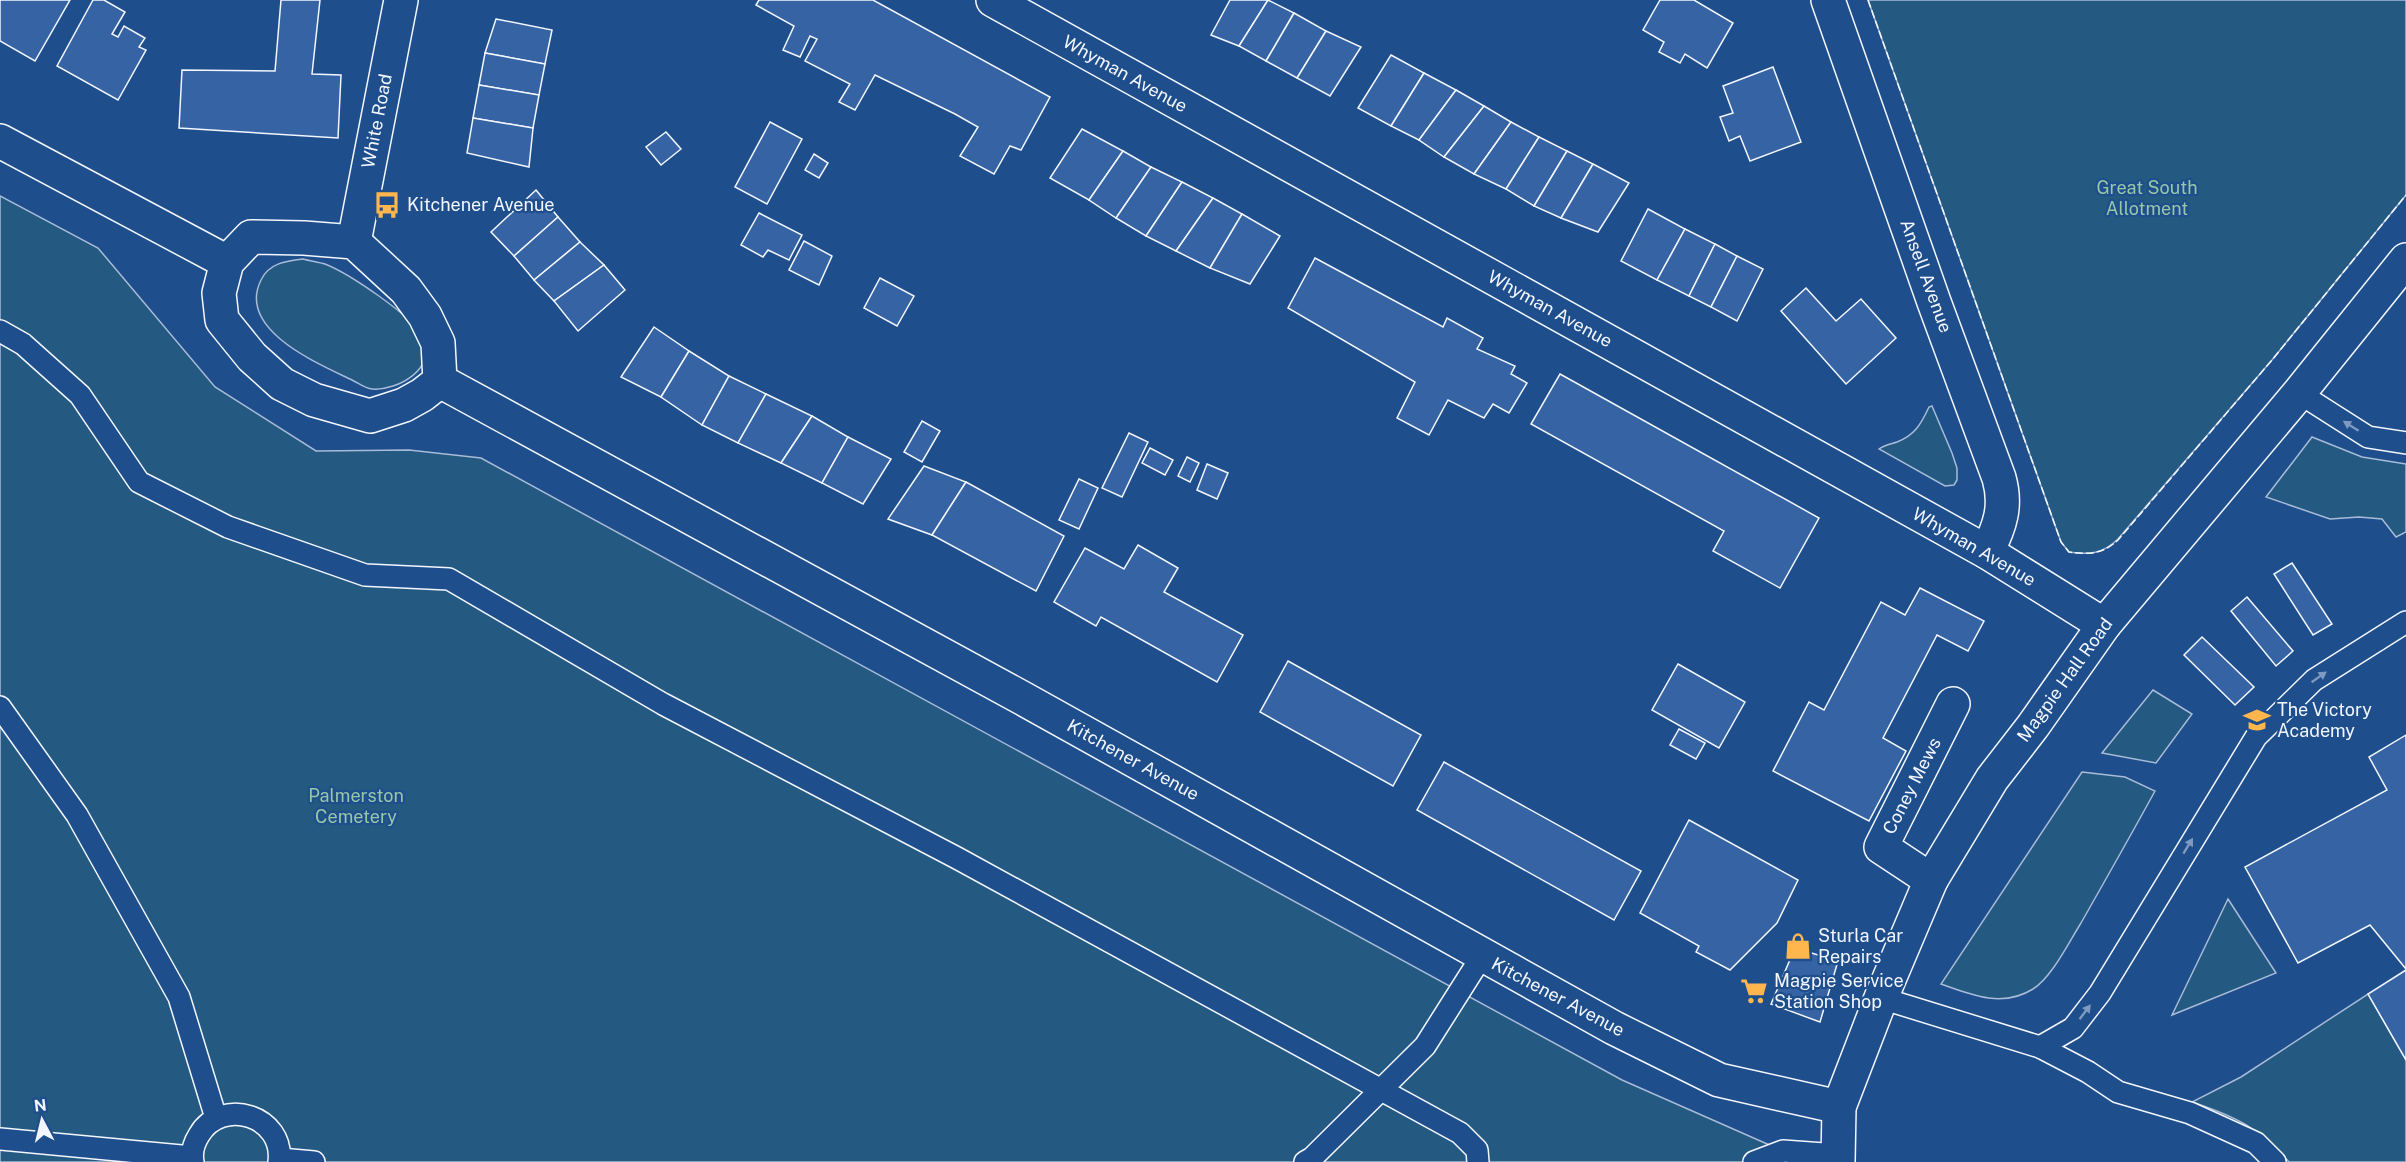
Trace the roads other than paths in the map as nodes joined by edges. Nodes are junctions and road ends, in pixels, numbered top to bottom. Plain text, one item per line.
1 (401, 0) edge
2 (1828, 0) edge
3 (1009, 4) edge
4 (0, 141) edge
5 (354, 242) junction
6 (2406, 260) edge
7 (227, 262) junction
8 (0, 331) edge
9 (440, 381) junction
10 (2299, 393) junction
11 (2406, 443) edge
12 (1987, 552) junction
13 (2406, 622) edge
14 (2104, 626) junction
15 (1953, 704) dead end
16 (0, 707) edge
17 (1931, 880) junction
18 (1482, 956) junction
19 (1881, 998) junction
20 (2040, 1047) junction
21 (1382, 1090) junction
22 (1839, 1107) junction
23 (216, 1118) junction
24 (0, 1138) edge
25 (1838, 1159) edge
26 (193, 1160) edge
27 (280, 1160) edge
28 (315, 1162) edge
29 (1305, 1162) edge
30 (1478, 1162) edge
31 (1754, 1162) edge
32 (2275, 1162) edge

1 - 5 street, White Road
2 - 12 street, Ansell Avenue
3 - 12 street, Whyman Avenue
4 - 7 street
5 - 7 street
5 - 9 street
6 - 10 street, Magpie Hall Road
7 - 9 street
8 - 21 lane
9 - 18 street, Kitchener Avenue
11 -> 10 lane
10 - 14 street, Magpie Hall Road
12 - 14 street, Whyman Avenue
20 -> 13 lane
14 - 17 street, Magpie Hall Road
15 - 17 street, Coney Mews
16 - 23 lane
17 - 19 street, Magpie Hall Road
18 - 21 lane
18 - 22 street, Kitchener Avenue
19 - 20 lane
19 - 22 street, Magpie Hall Road
20 - 32 lane
21 - 29 lane
21 - 30 lane
22 - 25 street, Magpie Hall Road
23 - 26 lane
23 - 27 lane
24 - 26 lane
25 - 31 lane
27 - 28 lane

